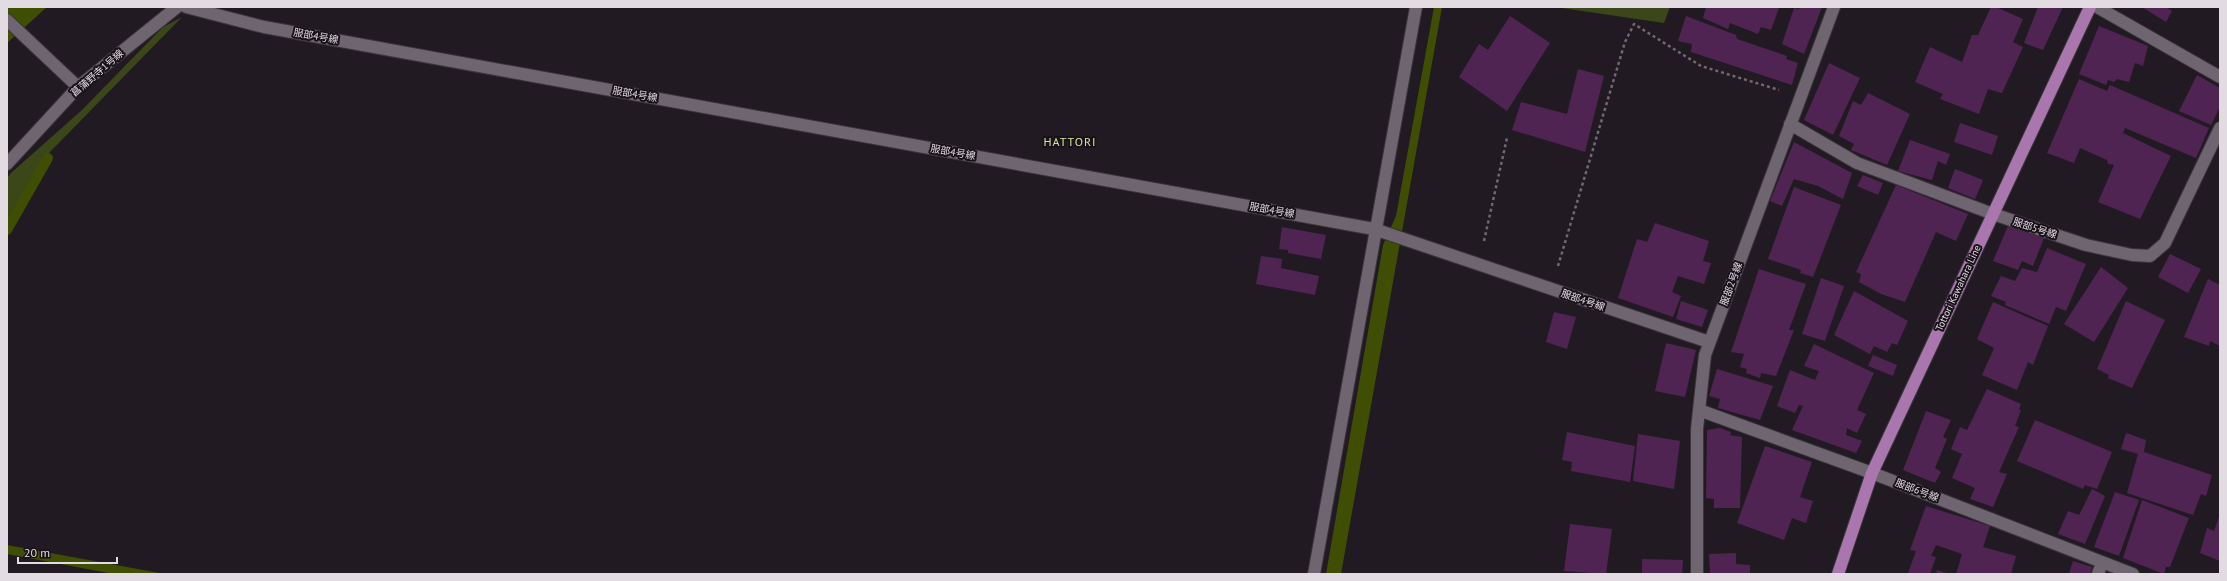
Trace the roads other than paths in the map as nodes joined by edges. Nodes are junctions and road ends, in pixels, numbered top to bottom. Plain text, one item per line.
1 (177, 7) edge
2 (186, 7) edge
3 (1416, 7) edge
4 (1834, 7) edge
5 (2090, 7) edge
6 (2096, 7) edge
7 (7, 20) edge
8 (2220, 78) edge
9 (78, 87) junction
10 (1790, 124) junction
11 (2220, 128) edge
12 (7, 164) edge
13 (1993, 214) junction
14 (1374, 229) junction
15 (1709, 342) junction
16 (1699, 410) junction
17 (1872, 473) junction
18 (2102, 562) junction
19 (1314, 574) edge
20 (1697, 574) edge
21 (1838, 574) edge
22 (2098, 574) edge
23 (2133, 574) edge

1 - 9 street, 菖蒲野寺1号線
2 - 14 street, 服部4号線
3 - 14 street
4 - 10 street, 服部2号線
5 - 13 main road, Tottori Kawahara Line
6 - 8 street
7 - 9 street
9 - 12 street, 菖蒲野寺1号線
10 - 13 street, 服部5号線
10 - 15 street, 服部2号線
11 - 13 street, 服部5号線
13 - 17 main road, Tottori Kawahara Line
14 - 15 street, 服部4号線
14 - 19 street
15 - 16 street, 服部2号線
16 - 17 street, 服部6号線
16 - 20 street, 服部2号線
17 - 18 street, 服部6号線
17 - 21 main road, Tottori Kawahara Line
18 - 22 street
18 - 23 street, 服部6号線

